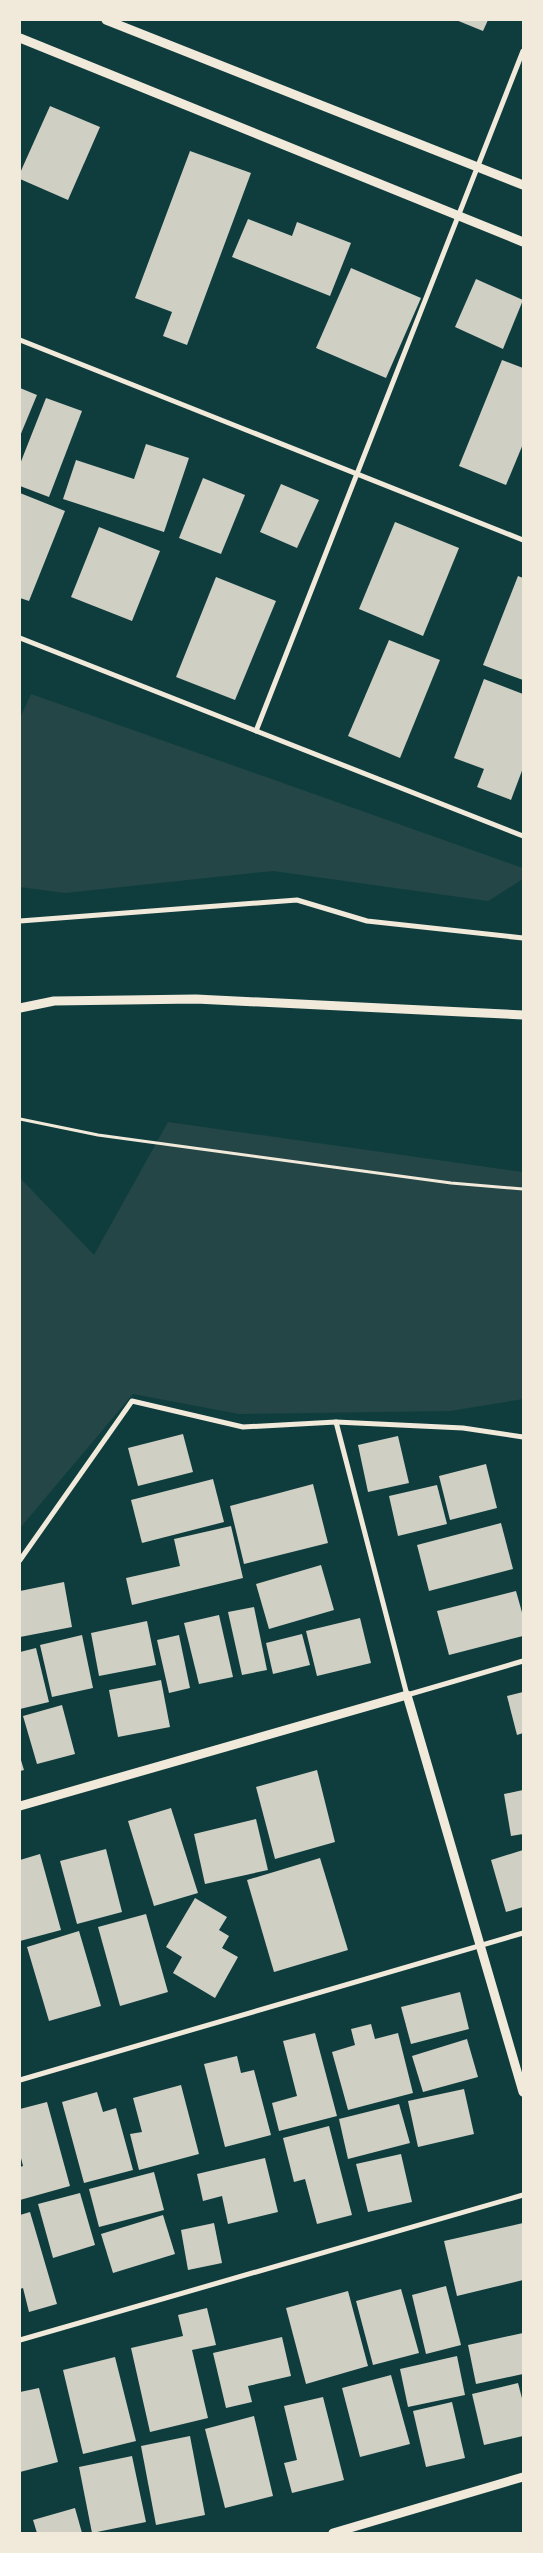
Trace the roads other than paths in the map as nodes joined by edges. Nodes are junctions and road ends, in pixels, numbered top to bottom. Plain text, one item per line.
1 (106, 20) edge
2 (20, 38) edge
3 (523, 51) edge
4 (477, 167) junction
5 (523, 185) edge
6 (458, 216) junction
7 (523, 242) edge
8 (20, 340) edge
9 (356, 474) junction
10 (523, 540) edge
11 (20, 638) edge
12 (256, 731) junction
13 (523, 836) edge
14 (20, 921) edge
15 (523, 938) edge
16 (20, 1008) edge
17 (523, 1015) edge
18 (336, 1422) junction
19 (523, 1437) edge
20 (20, 1560) edge
21 (523, 1660) edge
22 (407, 1695) junction
23 (20, 1806) edge
24 (523, 1933) edge
25 (480, 1946) junction
26 (20, 2080) edge
27 (523, 2092) edge
28 (523, 2195) edge
29 (20, 2340) edge
30 (523, 2478) edge
31 (333, 2533) edge

1 - 4 street
2 - 6 street
3 - 4 street
4 - 5 street
4 - 6 street
6 - 7 street
6 - 9 street
8 - 9 street
9 - 10 street
9 - 12 street
11 - 12 street
12 - 13 street
14 - 15 street
16 - 17 street
18 - 19 street
18 - 20 street
18 - 22 street
21 - 22 street
22 - 23 street
22 - 25 street
24 - 25 street
25 - 26 street
25 - 27 street
28 - 29 street
30 - 31 street

